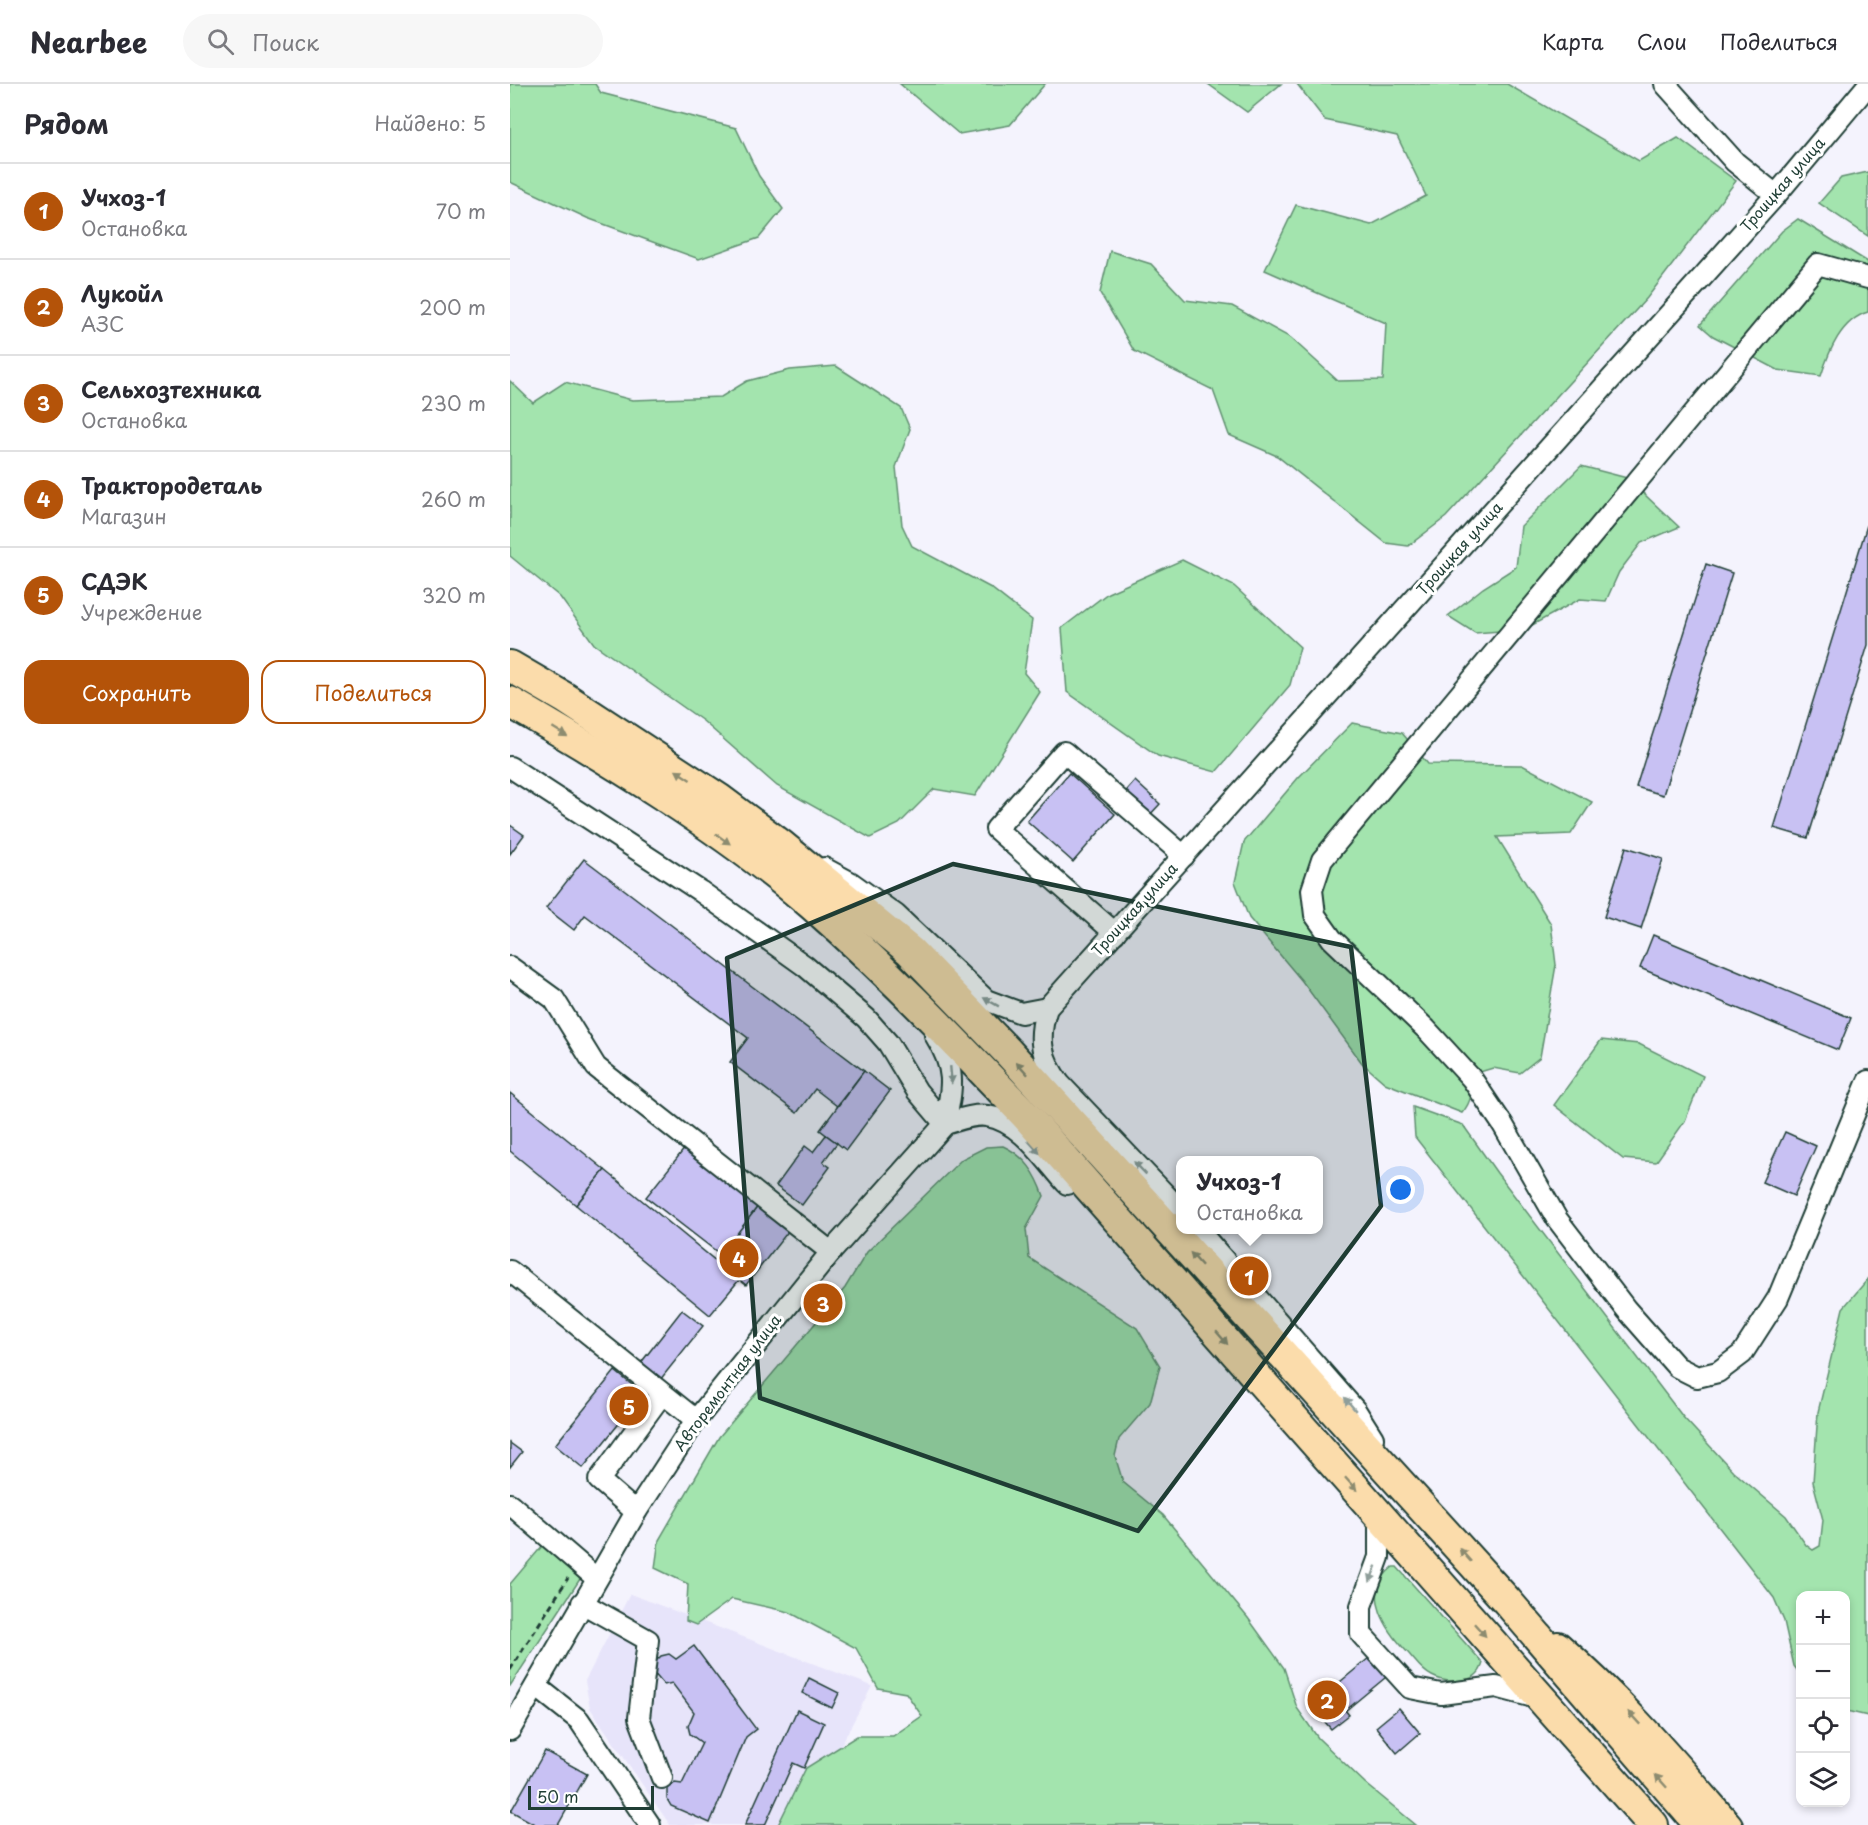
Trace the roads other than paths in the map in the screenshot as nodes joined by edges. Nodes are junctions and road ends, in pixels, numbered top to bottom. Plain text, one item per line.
1 (1665, 84) edge
2 (1868, 85) edge
3 (1776, 195) junction
4 (1868, 278) edge
5 (510, 666) edge
6 (510, 702) edge
7 (510, 767) edge
8 (781, 845) junction
9 (1184, 856) junction
10 (810, 903) junction
11 (1115, 933) junction
12 (510, 967) edge
13 (1047, 1008) junction
14 (1868, 1081) edge
15 (945, 1124) junction
16 (1176, 1206) edge
17 (1201, 1234) edge
18 (831, 1252) junction
19 (510, 1271) edge
20 (1192, 1304) junction
21 (662, 1394) junction
22 (696, 1420) junction
23 (1405, 1489) junction
24 (510, 1504) edge
25 (636, 1512) junction
26 (1379, 1516) junction
27 (596, 1578) junction
28 (1507, 1601) junction
29 (582, 1603) junction
30 (536, 1686) junction
31 (1542, 1699) junction
32 (513, 1720) edge
33 (1567, 1728) junction
34 (662, 1778) dead end
35 (650, 1825) edge
36 (1642, 1825) edge
37 (1653, 1825) edge
38 (1700, 1825) edge
39 (1729, 1825) edge

1 - 3 street
2 - 3 street, Троицкая улица
3 - 9 street, Троицкая улица
4 - 14 street
8 -> 5 highway
6 -> 10 highway
7 - 15 street
13 -> 8 street
23 -> 8 highway
9 - 11 street, Троицкая улица
9 - 11 street
10 -> 15 street
10 - 20 highway
11 - 13 street, Троицкая улица
12 - 18 street
16 -> 13 street
15 - 18 street, Авторемонтная улица
15 -> 20 street
23 -> 17 street
18 - 22 street, Авторемонтная улица
19 - 21 street
20 -> 26 highway
21 - 22 street
21 - 25 street
22 - 25 street, Авторемонтная улица
28 -> 23 highway
24 - 27 street
25 - 27 street, Авторемонтная улица
26 -> 31 highway
26 -> 31 street
27 - 29 street, Авторемонтная улица
38 -> 28 highway
39 -> 28 main road
29 - 30 street, Авторемонтная улица
29 - 34 street
30 - 32 street, Авторемонтная улица
30 - 35 street
31 - 33 highway
33 - 36 main road
33 - 37 highway

